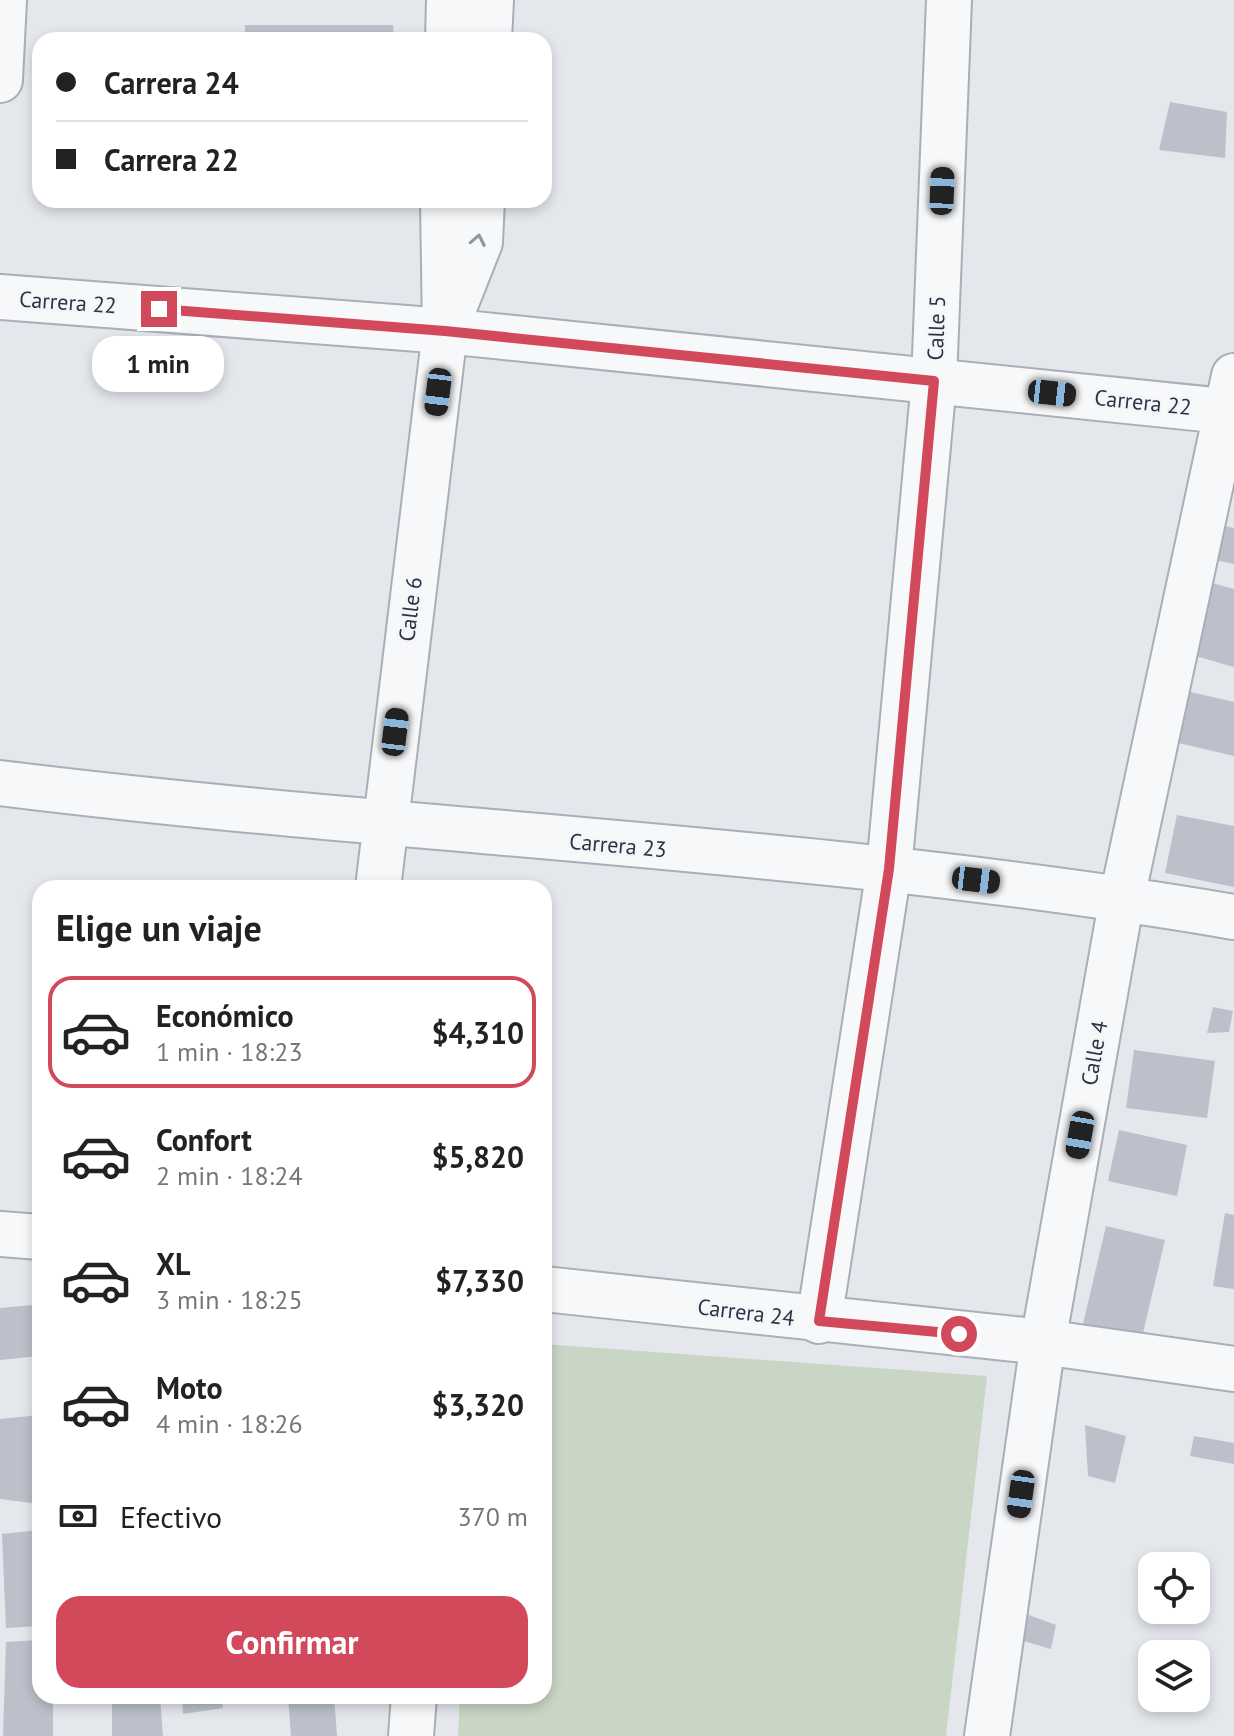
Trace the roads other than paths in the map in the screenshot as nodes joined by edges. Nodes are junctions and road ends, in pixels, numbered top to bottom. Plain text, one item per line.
1 (4, 0) edge
2 (449, 0) edge
3 (491, 0) edge
4 (949, 0) edge
5 (448, 32) edge
6 (489, 32) edge
7 (0, 80) edge
8 (443, 208) edge
9 (482, 208) edge
10 (0, 297) edge
11 (445, 331) junction
12 (934, 381) junction
13 (1232, 400) edge
14 (0, 783) edge
15 (383, 824) junction
16 (889, 869) junction
17 (379, 880) edge
18 (1122, 898) junction
19 (1234, 917) edge
20 (0, 1234) edge
21 (32, 1236) edge
22 (552, 1290) edge
23 (819, 1321) junction
24 (1043, 1342) junction
25 (1234, 1369) edge
26 (413, 1704) edge
27 (411, 1736) edge
28 (987, 1736) edge

1 - 7 street
2 - 5 street
3 - 6 street
4 - 12 street, Calle 5
8 - 11 street, Calle 6
11 -> 9 street, Calle 6
10 - 11 street, Carrera 22
11 - 12 street, Carrera 22
11 - 15 street, Calle 6
12 - 13 street, Carrera 22
12 - 16 street, Calle 5
13 - 18 street, Calle 4
14 - 15 street, Carrera 23
15 - 16 street, Carrera 23
15 - 17 street, Calle 6
16 - 18 street, Carrera 23
16 - 23 street, Calle 5
18 - 19 street, Carrera 23
18 - 24 street, Calle 4
20 - 21 street
22 - 23 street, Carrera 24
23 - 24 street, Carrera 24
24 - 25 street, Carrera 24
24 - 28 street, Calle 4
26 - 27 street

